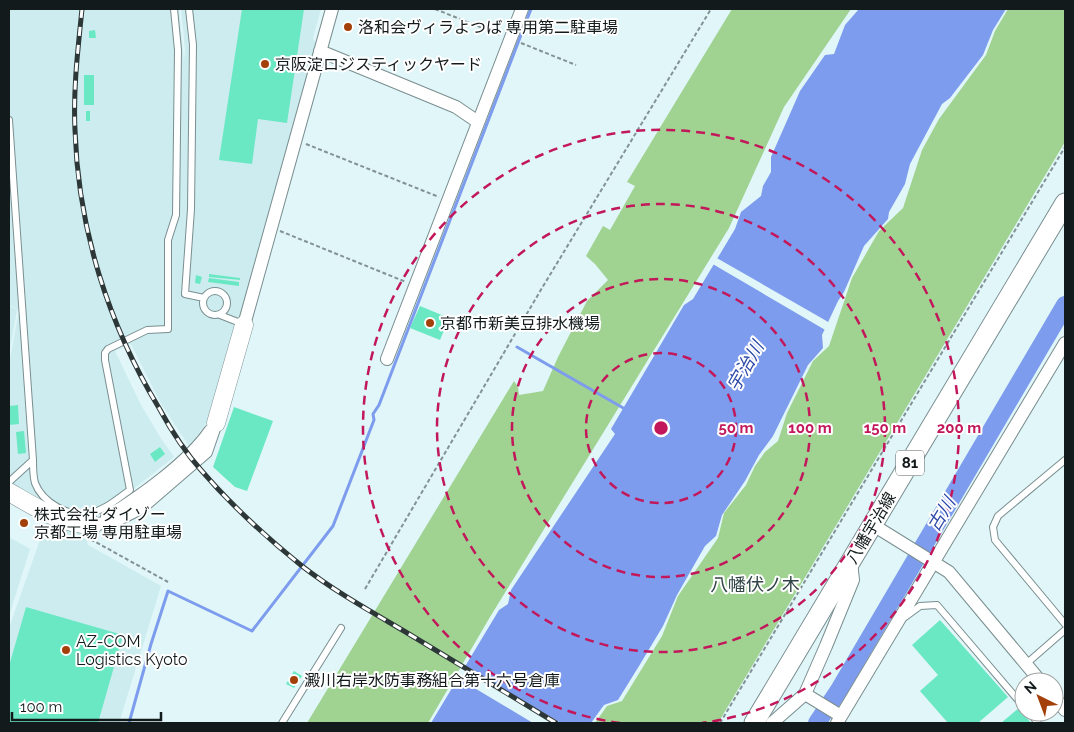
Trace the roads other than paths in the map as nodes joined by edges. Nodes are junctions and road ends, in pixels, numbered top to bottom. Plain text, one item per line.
1 (174, 9) edge
2 (189, 9) edge
3 (332, 9) edge
4 (522, 9) edge
5 (320, 51) junction
6 (9, 120) edge
7 (478, 122) junction
8 (1065, 203) edge
9 (204, 298) junction
10 (220, 314) junction
11 (244, 325) junction
12 (1065, 343) edge
13 (387, 359) dead end
14 (216, 423) joint
15 (33, 460) junction
16 (1065, 460) edge
17 (9, 482) edge
18 (9, 492) edge
19 (89, 525) joint
20 (873, 525) junction
21 (851, 562) junction
22 (933, 563) junction
23 (897, 622) junction
24 (1065, 624) edge
25 (342, 628) dead end
26 (1065, 630) edge
27 (1026, 664) junction
28 (1033, 672) edge
29 (1014, 694) edge
30 (809, 697) junction
31 (837, 717) edge
32 (282, 723) edge
33 (754, 723) edge
34 (772, 723) edge

1 - 15 lane
2 - 9 lane
3 - 5 street
4 - 7 street
5 - 7 street
5 - 11 street
6 - 15 lane
7 - 13 street
8 - 20 main road, 八幡宇治線 / 81
9 - 10 lane
9 - 10 lane
10 - 11 lane
11 - 14 street
12 - 22 street
14 - 19 street
15 - 17 lane
16 - 24 lane
18 - 19 street
20 - 21 main road, 八幡宇治線 / 81
20 - 22 street
21 - 30 street
21 - 33 main road, 八幡宇治線 / 81
22 - 23 street
22 - 27 street
23 - 29 lane
23 - 31 street
25 - 32 lane
26 - 27 lane
27 - 28 street
30 - 31 street
30 - 34 street

